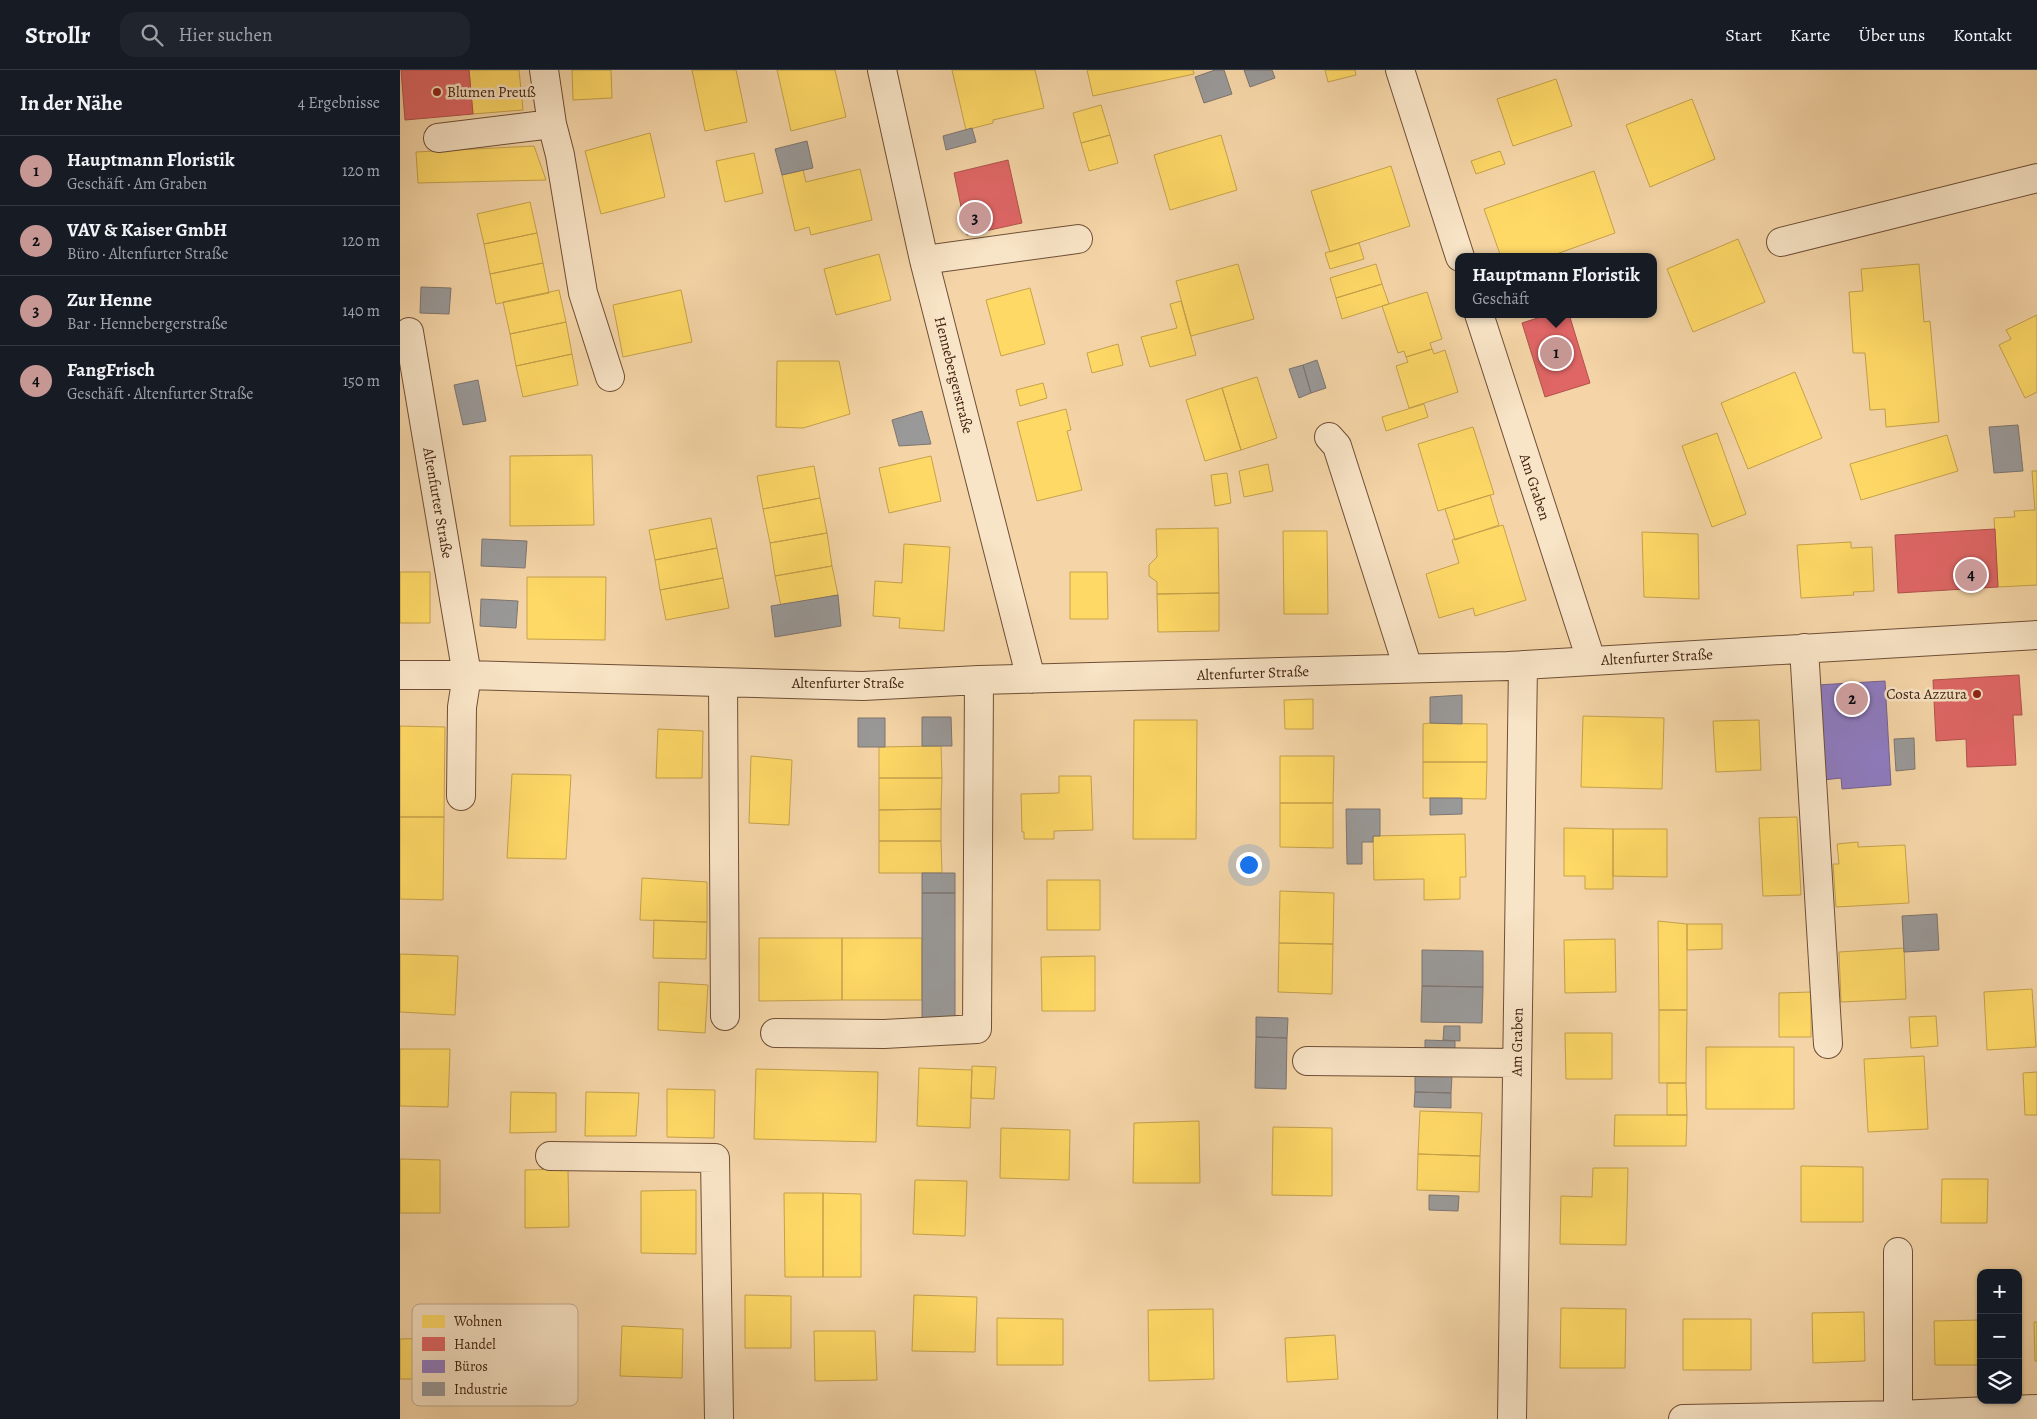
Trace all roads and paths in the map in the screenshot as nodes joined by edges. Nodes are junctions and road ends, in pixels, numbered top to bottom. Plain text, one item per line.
1 (544, 70) edge
2 (882, 70) edge
3 (1400, 70) edge
4 (552, 124) junction
5 (438, 138) dead end
6 (2037, 178) edge
7 (1078, 238) dead end
8 (1781, 242) dead end
9 (1459, 253) edge
10 (924, 260) junction
11 (1480, 318) edge
12 (409, 332) dead end
13 (610, 378) dead end
14 (1329, 438) dead end
15 (2037, 635) edge
16 (1804, 648) junction
17 (1591, 660) junction
18 (1523, 666) junction
19 (1408, 668) junction
20 (400, 675) edge
21 (467, 675) junction
22 (1031, 679) junction
23 (979, 680) junction
24 (723, 683) junction
25 (461, 796) dead end
26 (725, 1016) dead end
27 (775, 1033) dead end
28 (1828, 1044) dead end
29 (1307, 1061) dead end
30 (1517, 1063) junction
31 (550, 1156) dead end
32 (1898, 1252) dead end
33 (2037, 1409) edge
34 (1898, 1415) junction
35 (719, 1419) edge
36 (1512, 1419) edge
37 (1683, 1419) edge

1 - 4 street
2 - 10 street, Hennebergerstraße
3 - 9 street
4 - 5 street
4 - 13 street
6 - 8 street
7 - 10 street
10 - 22 street, Hennebergerstraße
11 - 17 street, Am Graben
12 - 21 street, Altenfurter Straße
14 - 19 street
15 - 16 street, Altenfurter Straße
16 - 17 street, Altenfurter Straße
16 - 28 street
17 - 18 street, Altenfurter Straße
18 - 19 street, Altenfurter Straße
18 - 30 street, Am Graben
19 - 22 street, Altenfurter Straße
20 - 21 street, Altenfurter Straße
21 - 24 street, Altenfurter Straße
21 - 25 street
22 - 23 street, Altenfurter Straße
23 - 24 street, Altenfurter Straße
23 - 27 street
24 - 26 street
29 - 30 street
30 - 36 street, Am Graben
31 - 35 street
32 - 34 street
33 - 34 street
34 - 37 street

